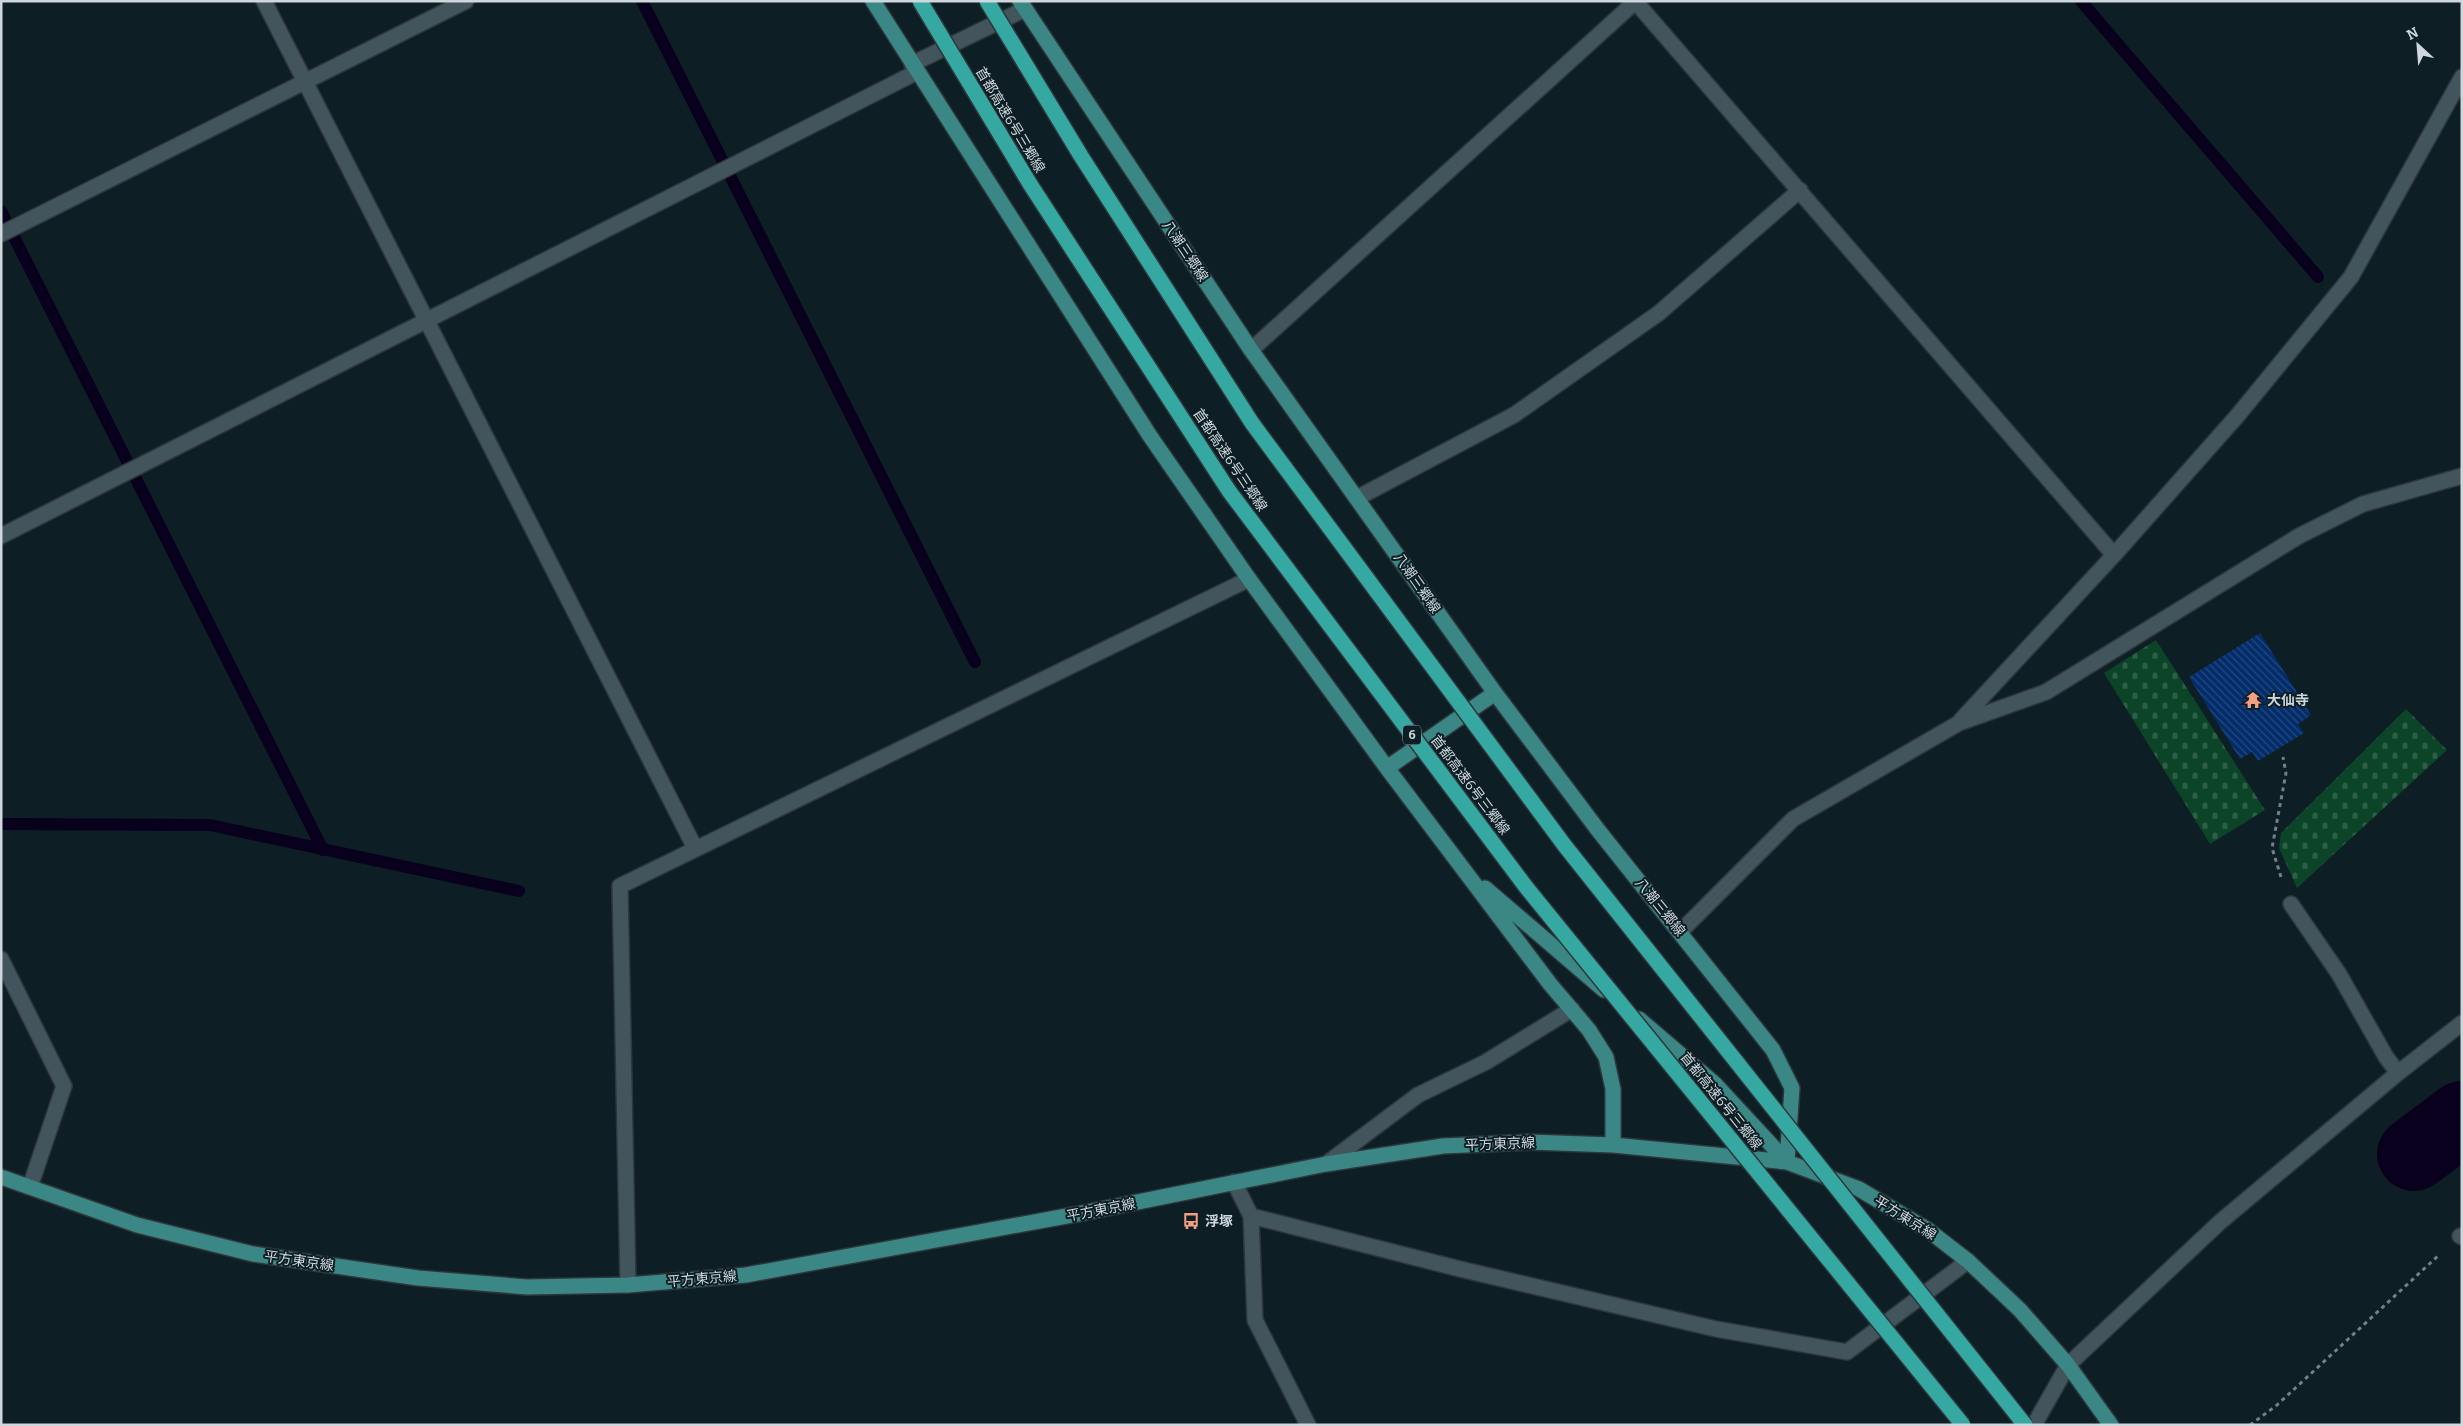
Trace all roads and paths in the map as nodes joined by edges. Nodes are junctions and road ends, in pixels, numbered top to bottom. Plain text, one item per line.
1 (264, 1) edge
2 (466, 1) edge
3 (873, 1) edge
4 (920, 1) edge
5 (987, 1) edge
6 (1635, 1) edge
7 (1022, 5) edge
8 (915, 68) junction
9 (2462, 77) edge
10 (305, 84) junction
11 (1800, 190) junction
12 (1, 234) edge
13 (425, 320) junction
14 (1251, 350) junction
15 (2462, 476) edge
16 (1357, 498) junction
17 (1, 536) edge
18 (2114, 555) junction
19 (1249, 579) junction
20 (1495, 693) junction
21 (1959, 723) junction
22 (2283, 757) dead end
23 (1387, 768) junction
24 (695, 848) junction
25 (1463, 869) junction
26 (2283, 885) dead end
27 (2291, 904) dead end
28 (1680, 932) junction
29 (1, 959) edge
30 (1572, 1009) junction
31 (2462, 1023) edge
32 (2398, 1073) junction
33 (1613, 1145) junction
34 (1787, 1162) junction
35 (1326, 1164) junction
36 (1, 1177) edge
37 (1234, 1182) junction
38 (30, 1187) junction
39 (1251, 1216) junction
40 (2461, 1236) edge
41 (1968, 1261) junction
42 (628, 1285) junction
43 (2068, 1365) junction
44 (1308, 1425) edge
45 (1963, 1425) edge
46 (2025, 1425) edge
47 (2034, 1425) edge
48 (2111, 1425) edge
49 (2250, 1425) edge

1 - 10 street
2 - 10 street
3 - 8 main road
4 - 45 highway, 首都高速6号三郷線 / 6, bridge
5 - 46 highway, bridge
6 - 11 street
6 - 14 street
7 - 8 street
7 - 14 main road, 八潮三郷線
8 - 13 street
8 - 19 main road
9 - 18 street
10 - 12 street
10 - 13 street
11 - 16 street
11 - 18 street
13 - 17 street
13 - 24 street
14 - 16 main road, 八潮三郷線
15 - 21 street
16 - 20 main road, 八潮三郷線
18 - 21 street
19 - 23 main road
19 - 24 street
20 - 23 main road
20 - 28 main road, 八潮三郷線
21 - 28 street
22 - 26 path
23 - 25 main road
24 - 42 street
25 - 30 main road
25 - 34 main road
27 - 32 street
28 - 34 main road, 八潮三郷線
29 - 38 street
30 - 33 main road
30 - 35 street
31 - 32 street
32 - 43 street
33 - 34 main road, 平方東京線
33 - 35 main road, 平方東京線
34 - 41 main road, 平方東京線
35 - 37 main road, 平方東京線
36 - 38 main road, 平方東京線
37 - 39 street
37 - 42 main road, 平方東京線
38 - 42 main road, 平方東京線
39 - 41 street
39 - 44 street
40 - 49 path
41 - 43 main road, 平方東京線
43 - 47 street
43 - 48 main road, 平方東京線

